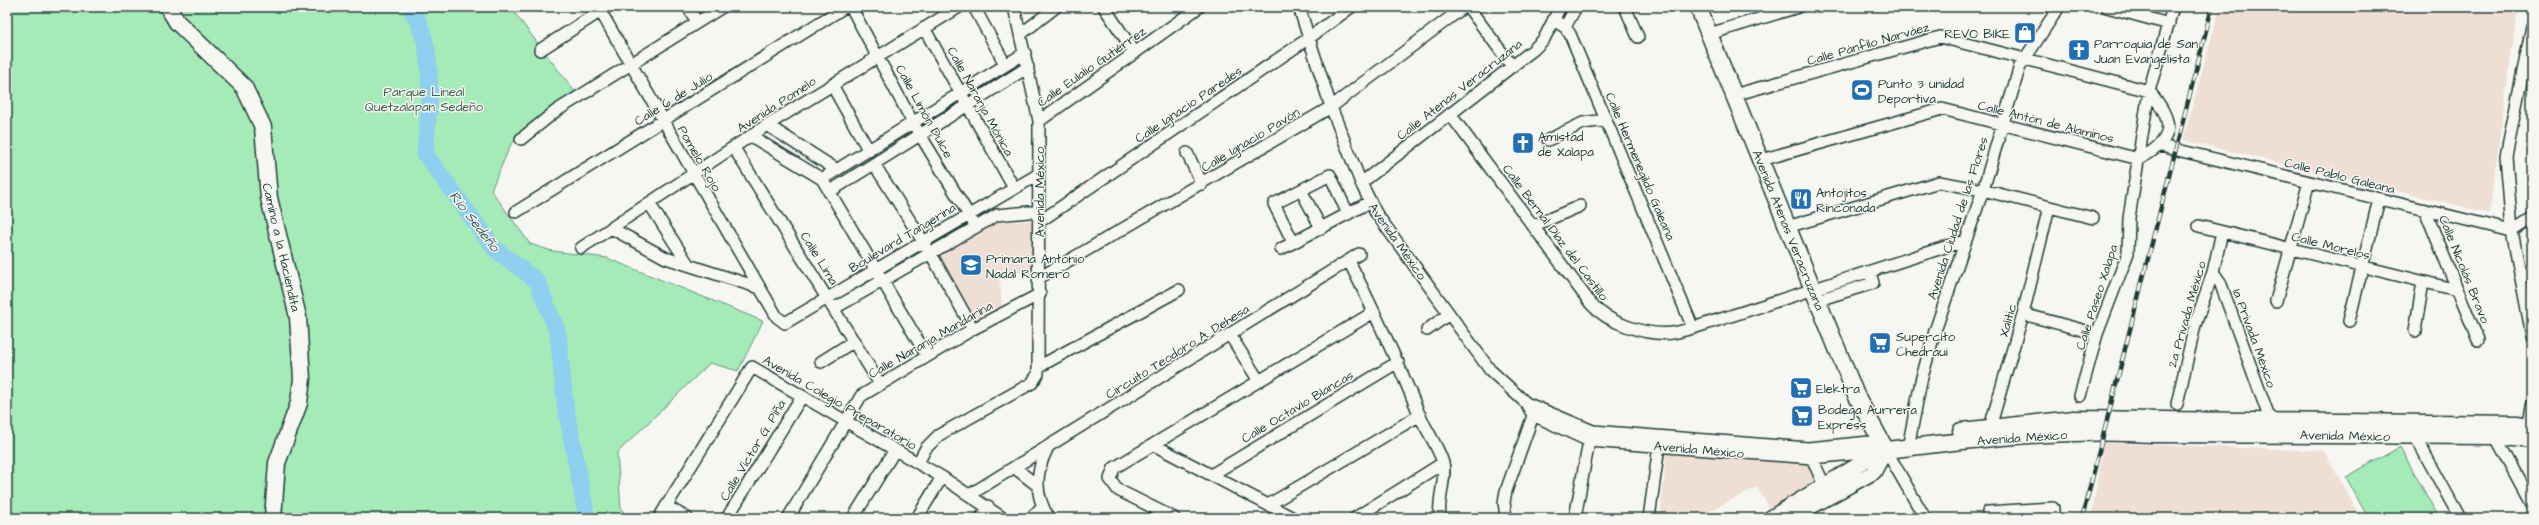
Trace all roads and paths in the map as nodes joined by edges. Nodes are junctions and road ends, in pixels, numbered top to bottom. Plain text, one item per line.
1 (168, 7) edge
2 (688, 7) edge
3 (722, 7) edge
4 (846, 7) edge
5 (851, 7) edge
6 (959, 7) edge
7 (974, 7) edge
8 (1014, 7) edge
9 (1056, 7) edge
10 (1104, 7) edge
11 (1299, 7) edge
12 (1351, 7) edge
13 (1464, 7) edge
14 (1468, 7) edge
15 (1560, 7) edge
16 (1576, 7) edge
17 (1625, 7) edge
18 (1698, 7) edge
19 (1798, 7) edge
20 (2059, 7) edge
21 (2107, 7) edge
22 (2173, 7) edge
23 (602, 8) edge
24 (1194, 9) edge
25 (697, 22) junction
26 (1560, 24) junction
27 (2169, 24) junction
28 (2532, 26) edge
29 (924, 28) junction
30 (1021, 34) junction
31 (1709, 34) junction
32 (2531, 37) edge
33 (1309, 38) junction
34 (1638, 38) dead end
35 (540, 50) dead end
36 (1135, 53) junction
37 (2529, 53) edge
38 (1025, 54) junction
39 (879, 55) junction
40 (2023, 59) junction
41 (630, 64) junction
42 (1005, 64) junction
43 (1512, 66) junction
44 (1028, 67) junction
45 (832, 85) junction
46 (2150, 91) junction
47 (959, 93) junction
48 (1734, 95) junction
49 (966, 105) junction
50 (1331, 107) junction
51 (1450, 114) junction
52 (1606, 120) junction
53 (663, 121) junction
54 (1039, 121) junction
55 (913, 123) junction
56 (2003, 124) junction
57 (767, 126) junction
58 (920, 135) junction
59 (751, 136) junction
60 (521, 139) dead end
61 (1548, 140) dead end
62 (2161, 146) junction
63 (734, 148) junction
64 (869, 151) junction
65 (1187, 153) dead end
66 (2139, 159) junction
67 (1761, 160) junction
68 (874, 164) junction
69 (837, 170) junction
70 (693, 174) junction
71 (1039, 174) junction
72 (822, 179) junction
73 (2309, 182) junction
74 (1361, 183) junction
75 (1202, 184) junction
76 (1014, 188) junction
77 (1301, 190) junction
78 (1983, 190) junction
79 (829, 192) junction
80 (2379, 199) junction
81 (1370, 202) junction
82 (649, 203) junction
83 (1580, 206) dead end
84 (2049, 207) junction
85 (2425, 210) junction
86 (516, 212) dead end
87 (968, 214) junction
88 (1348, 214) junction
89 (1039, 217) junction
90 (2093, 218) dead end
91 (2532, 218) edge
92 (1533, 226) junction
93 (1787, 226) junction
94 (2199, 226) dead end
95 (976, 227) junction
96 (611, 228) junction
97 (1321, 228) junction
98 (2512, 231) junction
99 (2222, 232) junction
100 (1964, 241) junction
101 (922, 242) junction
102 (1293, 242) junction
103 (581, 248) dead end
104 (1281, 249) dead end
105 (2291, 250) junction
106 (931, 254) junction
107 (1359, 254) dead end
108 (1350, 261) junction
109 (688, 264) junction
110 (2361, 267) junction
111 (875, 270) junction
112 (2213, 272) junction
113 (2532, 272) edge
114 (2520, 275) junction
115 (1040, 278) junction
116 (882, 282) junction
117 (2423, 282) junction
118 (760, 288) junction
119 (1179, 290) dead end
120 (2457, 290) junction
121 (1040, 294) junction
122 (1817, 295) junction
123 (828, 298) junction
124 (2276, 302) dead end
125 (834, 308) junction
126 (1374, 312) junction
127 (1449, 314) junction
128 (2023, 314) junction
129 (780, 321) joint
130 (2349, 321) dead end
131 (1693, 328) junction
132 (973, 329) junction
133 (1428, 330) dead end
134 (2415, 331) dead end
135 (2532, 333) edge
136 (2097, 334) junction
137 (1230, 335) junction
138 (2478, 340) dead end
139 (854, 341) junction
140 (927, 356) junction
141 (821, 362) dead end
142 (1398, 362) junction
143 (1040, 366) junction
144 (1259, 381) junction
145 (880, 384) junction
146 (802, 396) junction
147 (2080, 396) dead end
148 (2177, 404) dead end
149 (2532, 406) edge
150 (1531, 408) junction
151 (2268, 414) dead end
152 (1420, 415) junction
153 (845, 420) junction
154 (2154, 427) junction
155 (2492, 430) junction
156 (1988, 433) junction
157 (2530, 433) edge
158 (2414, 436) junction
159 (1589, 441) junction
160 (1660, 441) junction
161 (1909, 443) junction
162 (1154, 445) junction
163 (1880, 448) junction
164 (1047, 449) junction
165 (895, 450) junction
166 (1812, 458) junction
167 (918, 463) junction
168 (1443, 463) junction
169 (1014, 468) junction
170 (1211, 475) junction
171 (942, 477) junction
172 (1038, 486) junction
173 (1826, 491) junction
174 (971, 494) junction
175 (2532, 504) edge
176 (1268, 505) junction
177 (666, 506) junction
178 (988, 506) junction
179 (1042, 507) junction
180 (2053, 513) edge
181 (273, 518) edge
182 (659, 518) edge
183 (687, 518) edge
184 (727, 518) edge
185 (788, 518) edge
186 (854, 518) edge
187 (917, 518) edge
188 (981, 518) edge
189 (1003, 518) edge
190 (1031, 518) edge
191 (1049, 518) edge
192 (1174, 518) edge
193 (1293, 518) edge
194 (1355, 518) edge
195 (1440, 518) edge
196 (1506, 518) edge
197 (1575, 518) edge
198 (1649, 518) edge
199 (1770, 518) edge
200 (1791, 518) edge
201 (1925, 518) edge
202 (1989, 518) edge
203 (2460, 518) edge

1 - 181 main road, Camino a la Haciendita
2 - 25 street
3 - 25 street
4 - 53 street, Calle 6 de Julio
5 - 39 street, Calle Limón Dulce
6 - 29 street, Avenida Pomelo
7 - 42 street
8 - 30 street, Avenida México
9 - 30 street
10 - 36 street
11 - 33 street, Avenida México
12 - 33 street, Calle Ignacio Paredes
13 - 50 street, Calle Ignacio Pavón
14 - 43 street
15 - 26 street, Calle Atenas Veracruzana
16 - 26 street, Calle Atenas Veracruzana
17 - 34 street
18 - 31 main road, Avenida Atenas Veracruzana
19 - 31 street
20 - 40 street, Avenida Ciudad de las Flores
21 - 27 street
22 - 27 street, Calle Paseo Xalapa
23 - 35 street
23 - 41 street, Pomelo Rojo
24 - 36 street, Calle Eulalio Gutiérrez
25 - 41 street
26 - 43 street, Calle Atenas Veracruzana
26 - 52 street, Calle Hermenegildo Galeana
27 - 46 street, Calle Paseo Xalapa
28 - 32 street
29 - 39 street, Avenida Pomelo
29 - 47 street, Calle Naranja Mónica
30 - 38 street, Avenida México
31 - 48 main road, Avenida Atenas Veracruzana
32 - 37 street
33 - 50 street, Avenida México
33 - 89 street, Calle Ignacio Paredes
36 - 54 street, Calle Eulalio Gutiérrez
37 - 98 street
38 - 42 street
38 - 44 street, Avenida México
39 - 45 street, Avenida Pomelo
39 - 55 street, Calle Limón Dulce
40 - 46 street, Calle Pánfilo Narváez
40 - 48 street, Calle Pánfilo Narváez
40 - 56 street, Avenida Ciudad de las Flores
41 - 53 street, Pomelo Rojo
41 - 60 street
42 - 47 street
43 - 51 street, Calle Atenas Veracruzana
44 - 49 street
44 - 54 street, Avenida México
45 - 57 street, Avenida Pomelo
45 - 64 street
46 - 62 street
46 - 66 street, Calle Paseo Xalapa
47 - 49 street, Calle Naranja Mónica
47 - 55 street
48 - 67 main road, Avenida Atenas Veracruzana
49 - 58 street
49 - 76 street, Calle Naranja Mónica
50 - 74 street, Avenida México
50 - 75 street, Calle Ignacio Pavón
51 - 74 street, Calle Atenas Veracruzana
51 - 92 street, Calle Bernal Díaz del Castillo
52 - 61 street
52 - 131 street, Calle Hermenegildo Galeana
53 - 70 street, Pomelo Rojo
53 - 86 street, Calle 6 de Julio
54 - 71 street, Avenida México
55 - 58 street, Calle Limón Dulce
55 - 64 street
56 - 66 street, Calle Antón de Alaminos
56 - 67 street, Calle Antón de Alaminos
56 - 78 street, Avenida Ciudad de las Flores
57 - 59 street, Avenida Pomelo
57 - 69 street
58 - 68 street
58 - 87 street, Calle Limón Dulce
59 - 63 street, Avenida Pomelo
59 - 72 street
62 - 66 street
62 - 73 street, Calle Pablo Galeana
63 - 70 street, Avenida Pomelo
63 - 123 street, Calle Lima
64 - 69 street
65 - 75 street
66 - 136 street, Calle Paseo Xalapa
67 - 93 main road, Avenida Atenas Veracruzana
68 - 79 street
68 - 101 street
69 - 72 street
70 - 82 street, Avenida Pomelo
70 - 118 street, Pomelo Rojo
71 - 76 street, Boulevard Tangerina
71 - 89 street, Avenida México
72 - 79 street
73 - 80 street, Calle Pablo Galeana
73 - 105 street
74 - 81 street, Avenida México
75 - 115 street, Calle Ignacio Pavón
76 - 87 street, Boulevard Tangerina
77 - 88 street
77 - 97 street
77 - 102 street
78 - 84 street
78 - 93 street
78 - 100 street, Avenida Ciudad de las Flores
79 - 111 street
80 - 85 street, Calle Pablo Galeana
80 - 110 street
81 - 88 street
81 - 127 street, Avenida México
82 - 96 street, Avenida Pomelo
82 - 109 street
83 - 92 street
84 - 90 street
84 - 128 street, Xalitic
85 - 98 street, Calle Pablo Galeana
85 - 120 street, Calle Nicolás Bravo
87 - 95 street, Calle Limón Dulce
87 - 101 street, Boulevard Tangerina
88 - 97 street
89 - 95 street
89 - 115 street, Avenida México
91 - 98 street
92 - 131 street, Calle Bernal Díaz del Castillo
93 - 122 main road, Avenida Atenas Veracruzana
94 - 99 street, Calle Morelos
95 - 106 street
96 - 103 street, Avenida Pomelo
96 - 109 street
97 - 102 street
98 - 114 street
99 - 105 street, Calle Morelos
99 - 112 street, 2a Privada México
100 - 122 street, Calle Bernal Díaz del Castillo
100 - 161 street, Avenida Ciudad de las Flores
101 - 106 street
101 - 111 street, Boulevard Tangerina
102 - 104 street
105 - 110 street, Calle Morelos
105 - 124 street
106 - 116 street
106 - 132 street
107 - 108 street, Circuito Teodoro A. Dehesa
108 - 126 street
108 - 137 street, Circuito Teodoro A. Dehesa
109 - 118 street
110 - 117 street, Calle Morelos
110 - 130 street
111 - 116 street
111 - 123 street, Boulevard Tangerina
112 - 148 street, 2a Privada México
112 - 151 street, 1a Privada México
113 - 114 street
114 - 135 street
115 - 121 street, Avenida México
116 - 125 street
116 - 140 street
117 - 120 street, Calle Morelos
117 - 134 street
118 - 129 street, Pomelo Rojo
119 - 143 street
120 - 138 street, Calle Nicolás Bravo
121 - 132 street, Calle Naranja Mandarina
121 - 143 street, Avenida México
122 - 131 street, Calle Bernal Díaz del Castillo
122 - 163 main road, Avenida Atenas Veracruzana
123 - 125 street, Calle Lima
123 - 129 street, Boulevard Tangerina
125 - 139 street, Calle Lima
126 - 142 street
126 - 144 street
127 - 133 street
127 - 150 street, Avenida México
128 - 136 street
128 - 156 street, Xalitic
132 - 140 street, Calle Naranja Mandarina
136 - 147 street, Calle Paseo Xalapa
137 - 144 street
137 - 164 street, Circuito Teodoro A. Dehesa
139 - 141 street
139 - 145 street, Calle Lima
140 - 145 street, Calle Naranja Mandarina
142 - 152 street
142 - 170 street, Calle Octavio Blancas
143 - 167 street, Avenida México
144 - 162 street
145 - 153 street, Calle Naranja Mandarina
146 - 153 street, Avenida Colegio Preparatorio
146 - 177 street, Avenida Colegio Preparatorio
146 - 184 street, Calle Víctor G. Piña
149 - 157 street
150 - 159 street, Avenida México
150 - 160 street, Avenida México
150 - 196 street
152 - 168 street
152 - 176 street
153 - 165 street, Avenida Colegio Preparatorio
153 - 185 street, Calle Naranja Mandarina
154 - 155 main road, Avenida México
154 - 156 main road, Avenida México
154 - 158 main road, Avenida México
155 - 157 main road, Avenida México
155 - 158 main road, Avenida México
155 - 175 street
156 - 161 main road, Avenida México
158 - 203 street
159 - 160 street, Avenida México
159 - 197 street
160 - 163 street, Avenida México
160 - 166 street, Avenida México
160 - 198 street
161 - 163 main road, Avenida México
162 - 170 street
162 - 192 street
163 - 166 street, Avenida México
163 - 173 street
163 - 201 street
164 - 169 street, Circuito Teodoro A. Dehesa
164 - 172 street
165 - 167 street, Avenida Colegio Preparatorio
165 - 186 street
166 - 173 street
167 - 171 street, Avenida Colegio Preparatorio
168 - 194 street
168 - 195 street
169 - 172 street
169 - 174 street, Circuito Teodoro A. Dehesa
170 - 176 street
171 - 174 street, Avenida Colegio Preparatorio
171 - 187 street
172 - 179 street
173 - 199 street
173 - 200 street
174 - 178 street, Avenida Colegio Preparatorio
176 - 193 street
177 - 182 street, Avenida Colegio Preparatorio
177 - 183 street
178 - 188 street
178 - 189 street, Avenida Colegio Preparatorio
179 - 190 street
179 - 191 street
180 - 202 street

